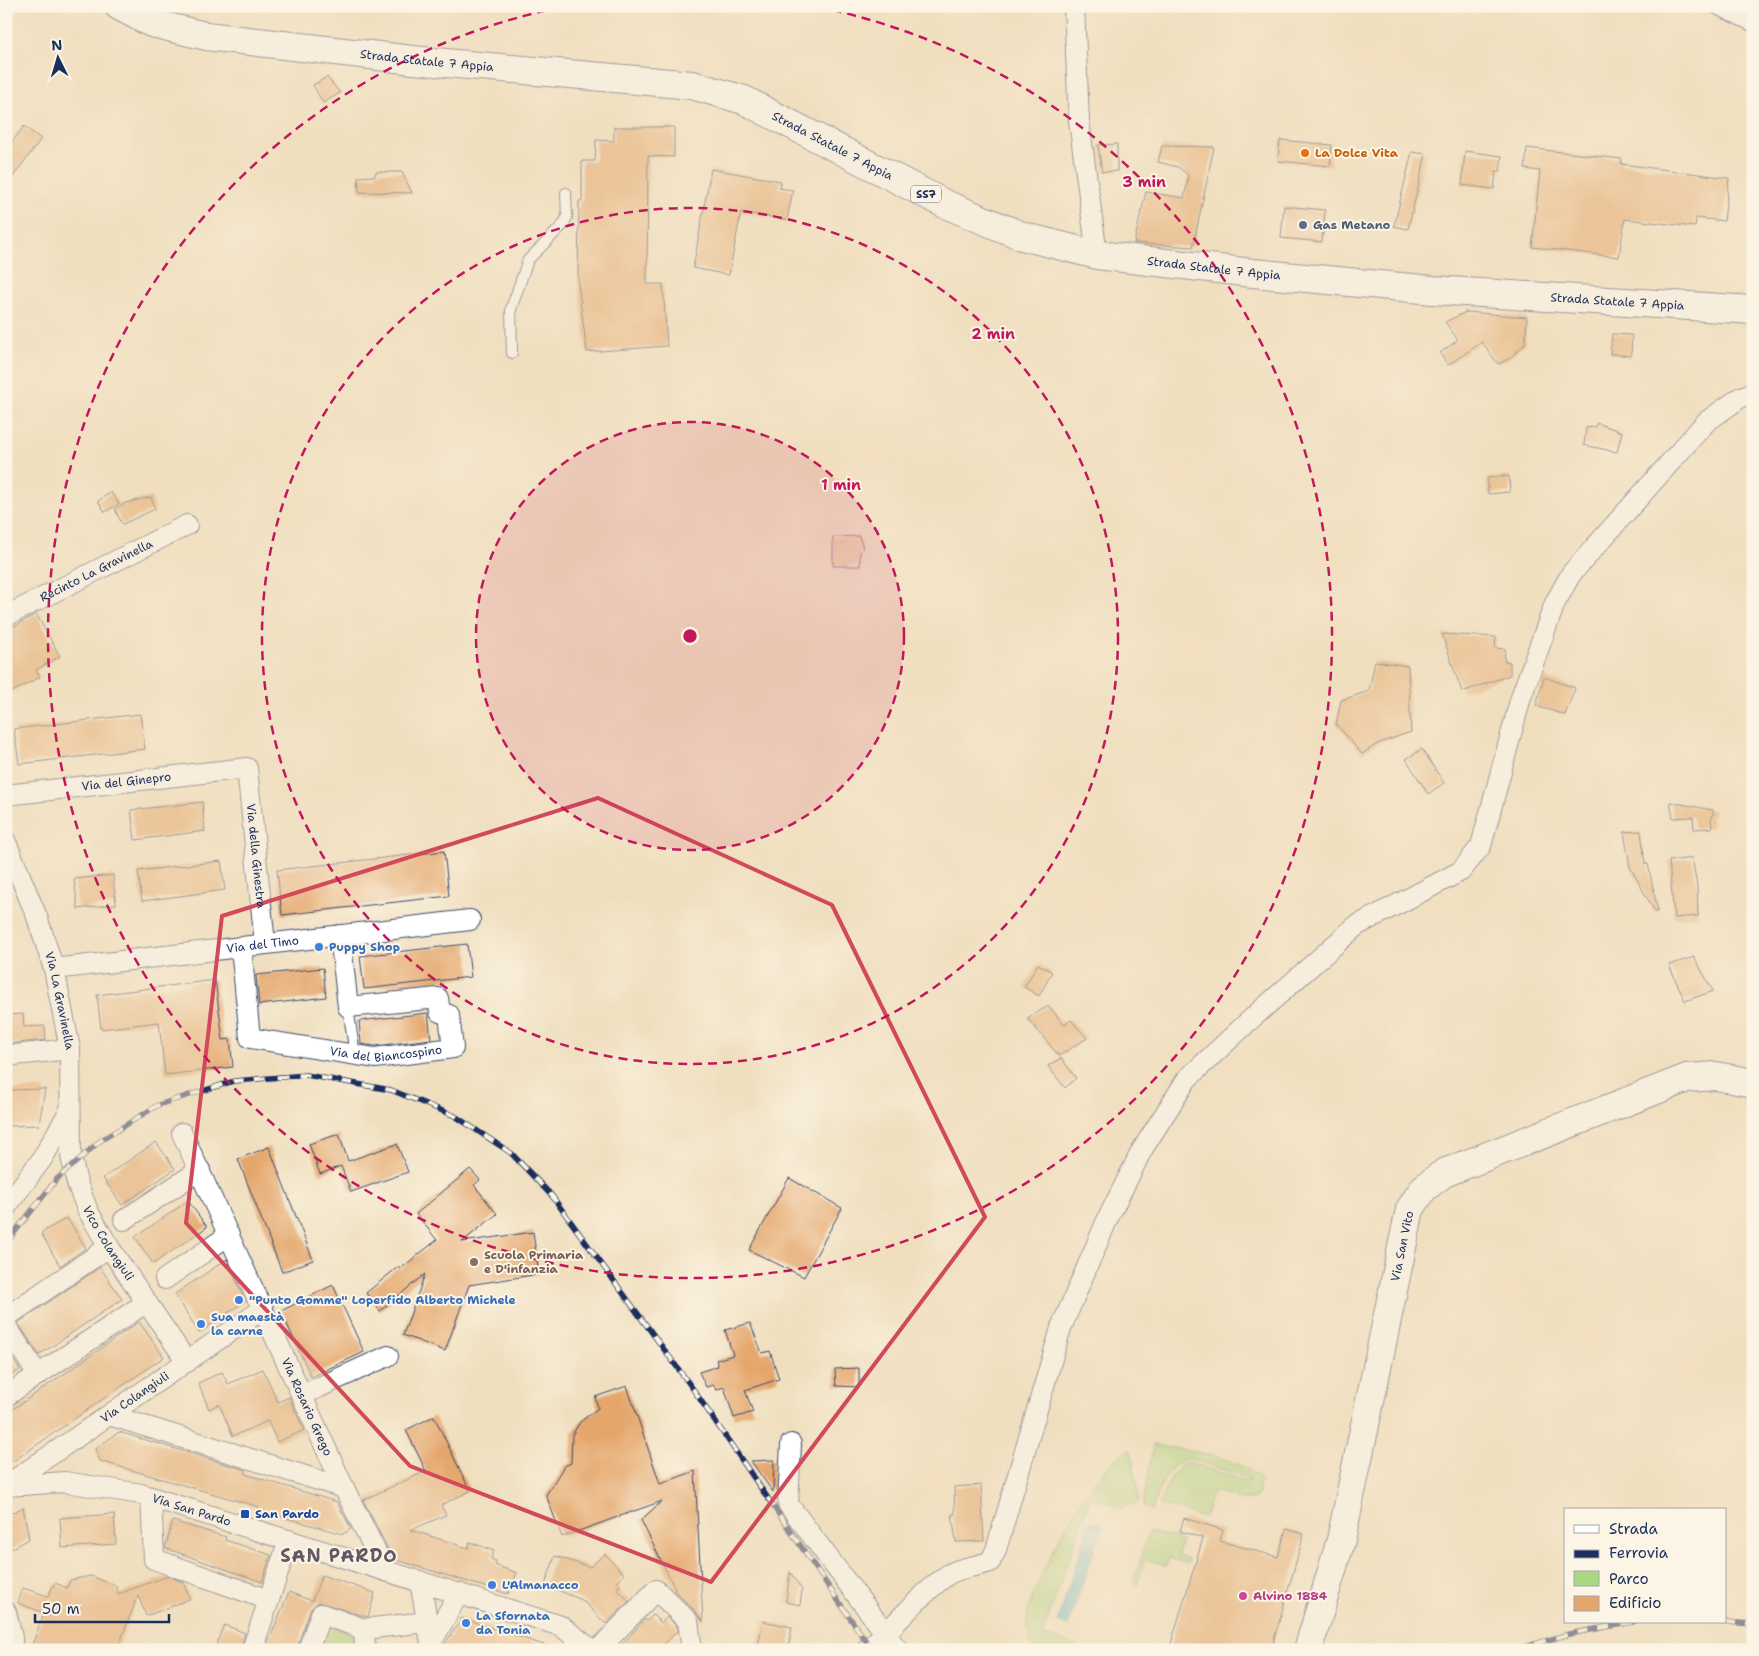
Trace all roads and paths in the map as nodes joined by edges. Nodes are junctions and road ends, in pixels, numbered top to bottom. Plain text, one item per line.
1 (119, 6) edge
2 (1074, 6) edge
3 (1721, 6) edge
4 (1753, 21) edge
5 (566, 193) dead end
6 (1097, 255) junction
7 (1753, 310) edge
8 (512, 352) dead end
9 (1753, 393) edge
10 (187, 525) dead end
11 (6, 616) edge
12 (247, 768) joint
13 (6, 795) edge
14 (6, 842) edge
15 (470, 920) dead end
16 (340, 935) junction
17 (265, 944) junction
18 (241, 947) junction
19 (54, 969) junction
20 (348, 1007) junction
21 (70, 1049) junction
22 (355, 1055) junction
23 (6, 1056) edge
24 (1753, 1082) edge
25 (70, 1110) junction
26 (182, 1133) dead end
27 (200, 1170) junction
28 (6, 1207) edge
29 (124, 1220) dead end
30 (229, 1236) junction
31 (109, 1247) junction
32 (165, 1279) dead end
33 (147, 1302) junction
34 (263, 1309) junction
35 (6, 1317) edge
36 (6, 1326) edge
37 (388, 1356) dead end
38 (187, 1362) junction
39 (38, 1375) junction
40 (6, 1396) edge
41 (302, 1396) junction
42 (109, 1415) junction
43 (791, 1444) dead end
44 (7, 1486) edge
45 (344, 1488) junction
46 (151, 1497) junction
47 (289, 1540) junction
48 (384, 1570) junction
49 (420, 1581) junction
50 (459, 1593) junction
51 (269, 1600) junction
52 (6, 1612) edge
53 (428, 1622) junction
54 (364, 1629) junction
55 (893, 1642) edge
56 (431, 1646) edge
57 (12, 1650) edge
58 (252, 1650) edge
59 (308, 1650) edge
60 (365, 1650) edge
61 (592, 1650) edge
62 (598, 1650) edge
63 (692, 1650) edge
64 (866, 1650) edge
65 (1308, 1650) edge

1 - 6 main road, Strada Statale 7 Appia / SS7
2 - 6 street
3 - 4 street
5 - 8 lane
6 - 7 main road, Strada Statale 7 Appia / SS7
9 - 55 street
10 - 11 street, Recinto La Gravinella
12 - 13 street, Via del Ginepro
12 - 17 street, Via della Ginestra
14 - 19 street, Via La Gravinella
15 - 16 street, Via del Timo
16 - 17 street, Via del Timo
16 - 20 street
17 - 18 street, Via del Timo
18 - 19 street, Via del Timo
18 - 22 street, Via del Biancospino
19 - 21 street, Via La Gravinella
20 - 22 lane
20 - 22 street, Via del Biancospino
21 - 23 street
21 - 25 street, Via La Gravinella
24 - 65 main road, Via San Vito
25 - 28 street, Via La Gravinella
25 - 31 street, Vico Colangiuli
26 - 27 street, Via Rosario Grego
27 - 29 street
27 - 30 street, Via Rosario Grego
30 - 32 street
30 - 34 street, Via Rosario Grego
31 - 33 street, Vico Colangiuli
31 - 35 street
33 - 38 street, Vico Colangiuli
33 - 39 street
34 - 38 street, Via Colangiuli
34 - 41 street, Via Rosario Grego
36 - 39 street
37 - 41 street
38 - 42 street, Via Colangiuli
39 - 40 street
41 - 45 street, Via Rosario Grego
42 - 44 street, Via Colangiuli
42 - 45 street
43 - 55 street
44 - 46 street, Via San Pardo
45 - 48 street, Via Rosario Grego
46 - 47 street, Via San Pardo
46 - 51 street
47 - 48 street, Via San Pardo
47 - 51 street
48 - 49 street, Via San Pardo
49 - 50 street, Via San Pardo
49 - 53 street
50 - 56 street
50 - 61 street, Via San Pardo
51 - 58 street
52 - 57 street
53 - 54 street
53 - 56 street
54 - 59 street
54 - 60 street
55 - 64 street
62 - 63 street

